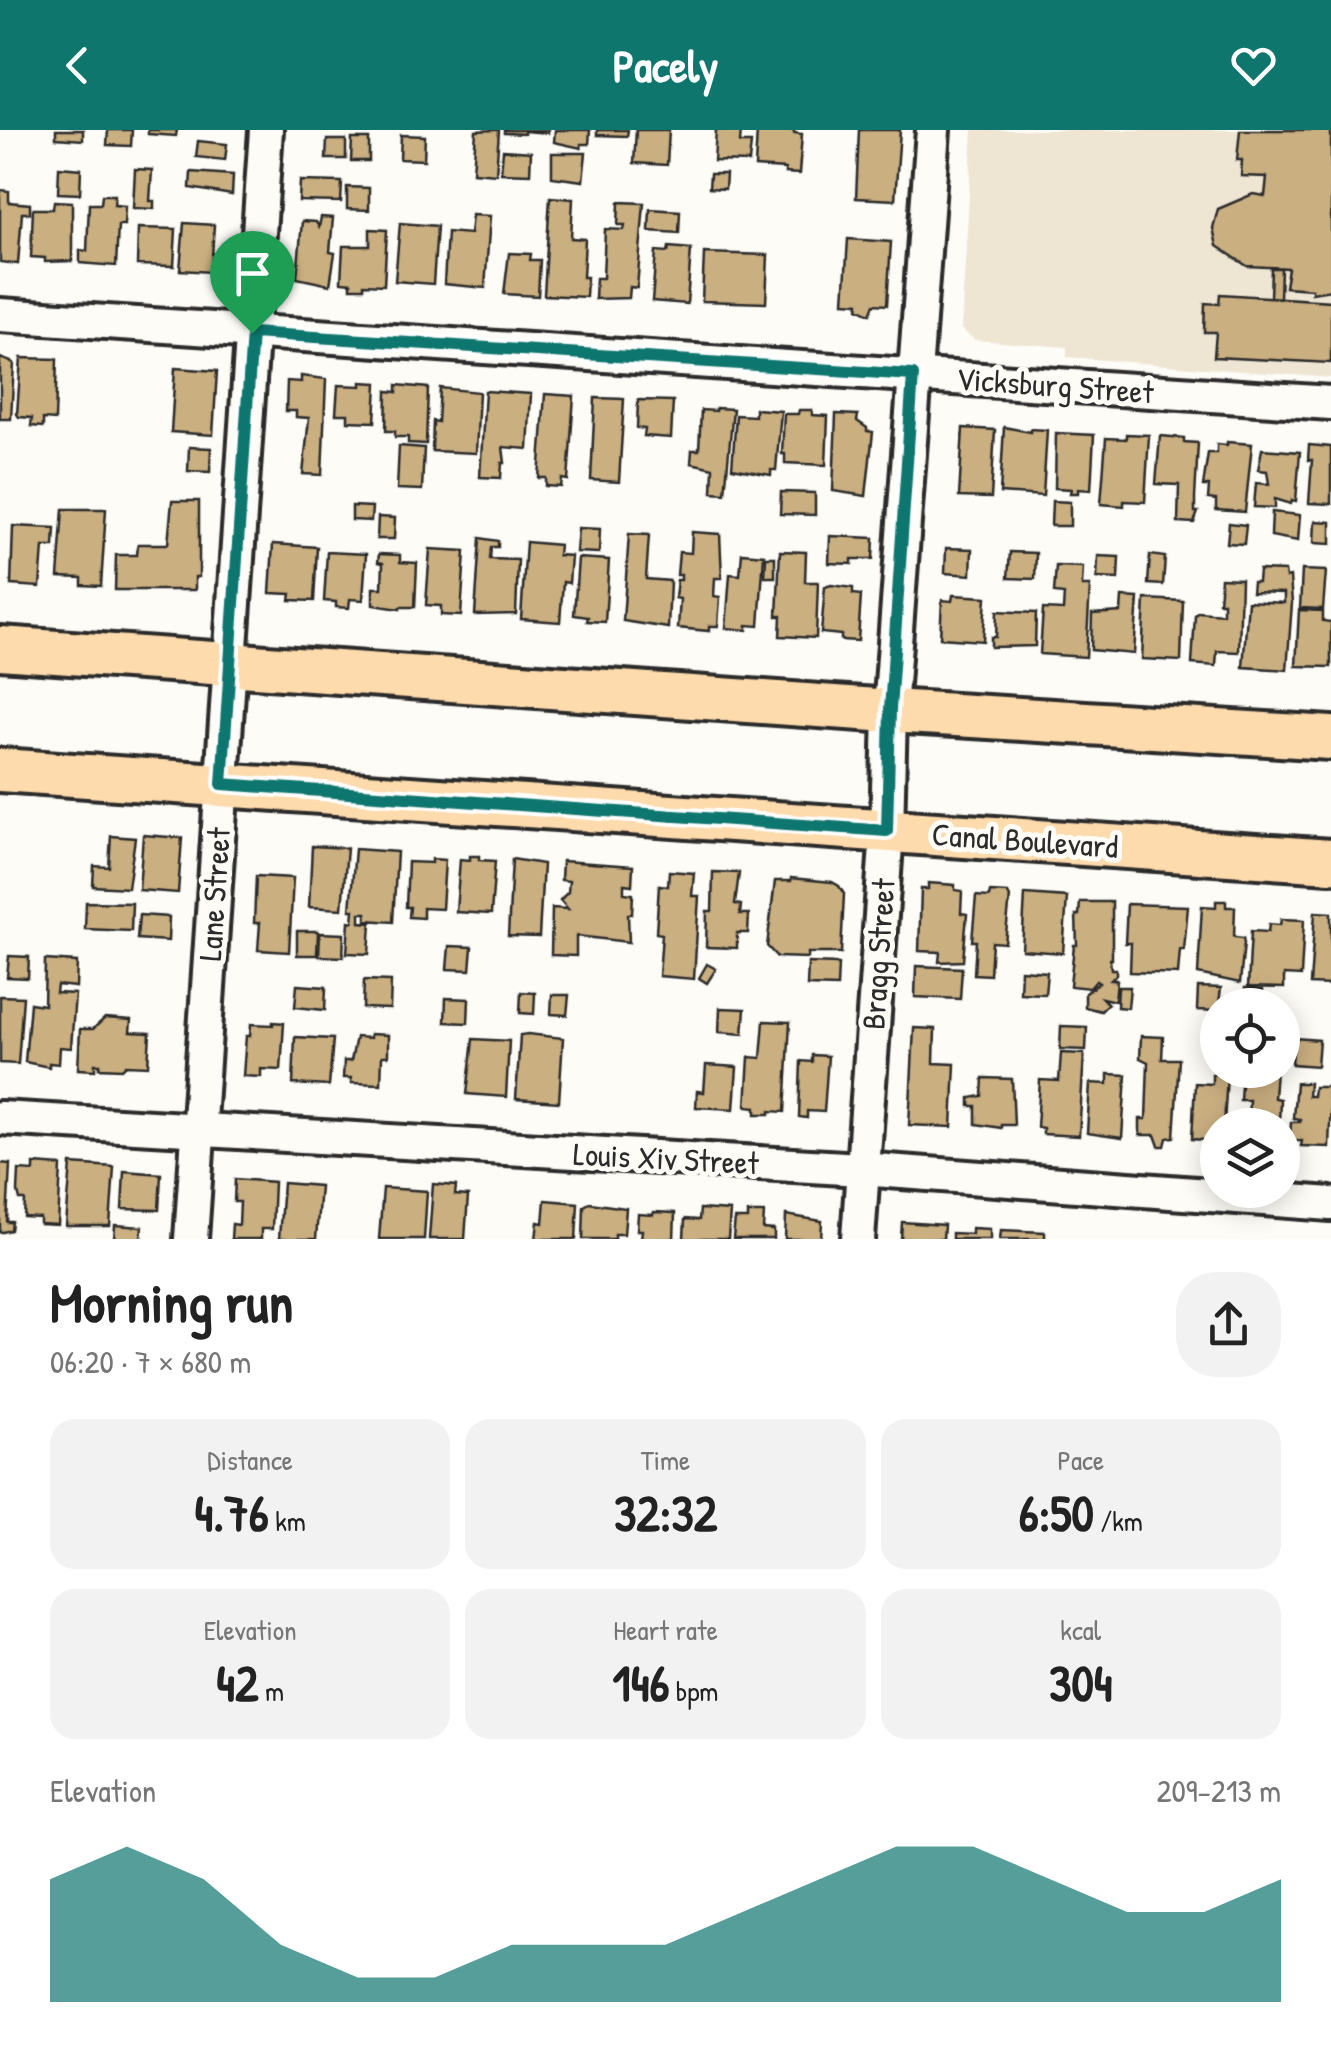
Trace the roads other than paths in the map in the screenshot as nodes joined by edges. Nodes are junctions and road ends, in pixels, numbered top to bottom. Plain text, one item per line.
1 (266, 130) edge
2 (933, 130) edge
3 (0, 315) edge
4 (252, 333) junction
5 (913, 375) junction
6 (1331, 403) edge
7 (0, 648) edge
8 (230, 664) junction
9 (890, 710) junction
10 (1331, 738) edge
11 (0, 770) edge
12 (222, 784) junction
13 (887, 831) junction
14 (1331, 861) edge
15 (0, 1118) edge
16 (198, 1132) junction
17 (861, 1169) junction
18 (1331, 1204) edge
19 (191, 1239) edge
20 (858, 1239) edge

1 - 4 street, Lane Street
2 - 5 street, Bragg Street
3 - 4 street, Vicksburg Street
4 - 5 street, Vicksburg Street
4 - 8 street, Lane Street
5 - 6 street, Vicksburg Street
5 - 9 street, Bragg Street
7 - 8 main road
8 - 9 main road
8 - 12 street, Lane Street
9 - 10 main road
9 - 13 street, Bragg Street
11 - 12 main road, Canal Boulevard
12 - 13 main road, Canal Boulevard
12 - 16 street, Lane Street
13 - 14 main road, Canal Boulevard
13 - 17 street, Bragg Street
15 - 16 street, Louis Xiv Street
16 - 17 street, Louis Xiv Street
16 - 19 street, Lane Street
17 - 18 street, Louis Xiv Street
17 - 20 street, Bragg Street

